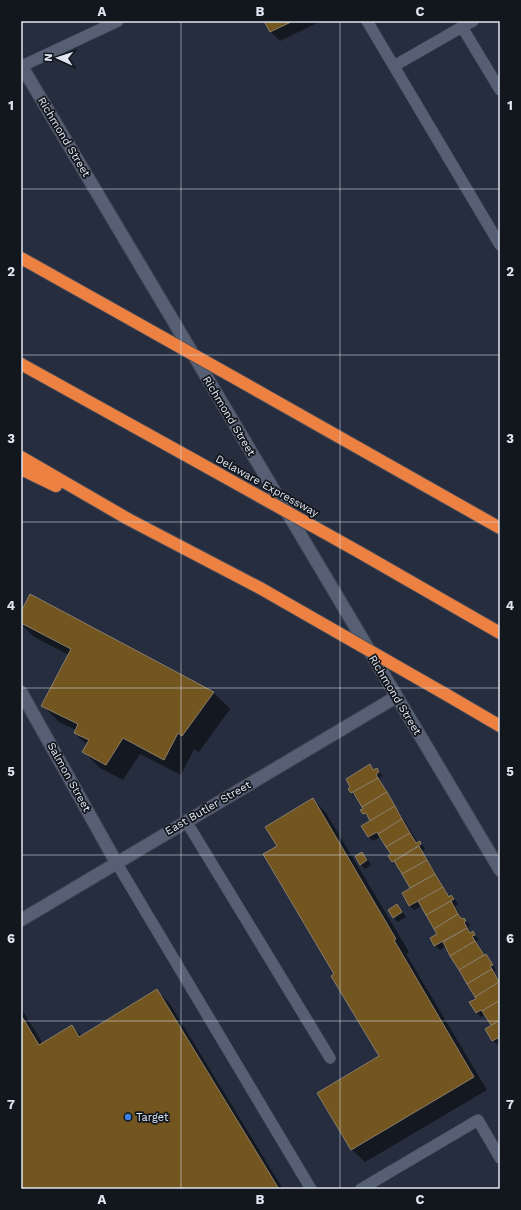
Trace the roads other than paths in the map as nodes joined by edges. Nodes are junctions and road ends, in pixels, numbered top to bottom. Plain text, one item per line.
1 (118, 21) edge
2 (367, 21) edge
3 (473, 21) edge
4 (462, 27) junction
5 (21, 66) edge
6 (394, 66) junction
7 (500, 90) edge
8 (500, 245) edge
9 (21, 258) edge
10 (21, 364) edge
11 (21, 457) edge
12 (21, 470) edge
13 (128, 519) junction
14 (500, 528) edge
15 (500, 633) edge
16 (21, 692) edge
17 (396, 698) junction
18 (500, 726) edge
19 (186, 821) junction
20 (116, 862) junction
21 (500, 870) edge
22 (21, 920) edge
23 (330, 1058) dead end
24 (500, 1158) edge
25 (311, 1189) edge
26 (361, 1189) edge

1 - 5 lane
2 - 6 lane
3 - 4 lane
4 - 6 lane
4 - 7 lane
5 - 17 main road, Richmond Street
6 - 8 lane
9 - 14 highway, bridge
10 - 15 highway, Delaware Expressway, bridge
11 - 13 highway
12 - 13 highway
13 - 18 highway, bridge
16 - 20 main road, Salmon Street
17 - 19 main road, East Butler Street
17 - 21 main road, Richmond Street
19 - 20 main road, East Butler Street
19 - 23 lane
20 - 22 main road, East Butler Street
20 - 25 lane
24 - 26 lane

